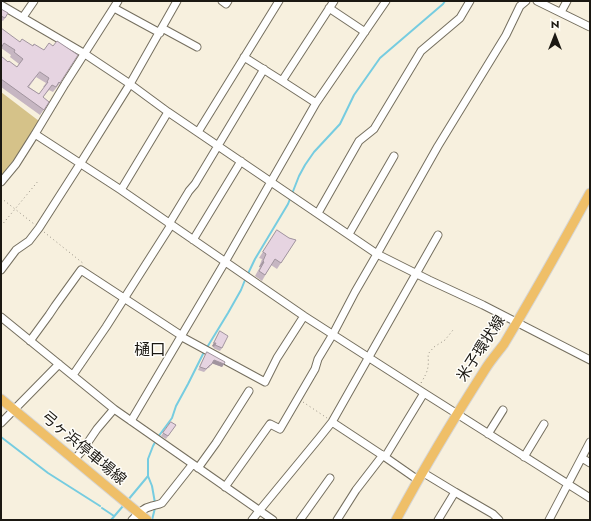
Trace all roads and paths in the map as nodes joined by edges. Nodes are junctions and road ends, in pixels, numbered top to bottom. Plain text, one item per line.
1 (34, 1) edge
2 (177, 1) edge
3 (222, 1) edge
4 (228, 1) edge
5 (279, 1) edge
6 (334, 1) edge
7 (386, 1) edge
8 (470, 1) edge
9 (526, 1) edge
10 (538, 1) edge
11 (567, 1) edge
12 (2, 4) edge
13 (116, 4) edge
14 (330, 8) junction
15 (561, 12) junction
16 (23, 17) junction
17 (590, 27) edge
18 (161, 30) junction
19 (365, 32) junction
20 (197, 47) dead end
21 (85, 54) junction
22 (244, 57) junction
23 (264, 69) junction
24 (282, 81) junction
25 (130, 84) junction
26 (316, 103) junction
27 (168, 112) junction
28 (198, 132) junction
29 (35, 134) junction
30 (218, 146) junction
31 (394, 156) dead end
32 (241, 161) junction
33 (80, 164) junction
34 (39, 180) dead end
35 (1, 182) edge
36 (271, 182) junction
37 (121, 190) junction
38 (590, 193) edge
39 (1, 198) edge
40 (15, 210) junction
41 (318, 213) junction
42 (170, 224) junction
43 (1, 226) edge
44 (39, 228) junction
45 (349, 234) junction
46 (438, 235) dead end
47 (194, 240) junction
48 (378, 254) junction
49 (225, 262) junction
50 (1, 270) edge
51 (81, 270) junction
52 (416, 273) junction
53 (124, 298) junction
54 (304, 316) junction
55 (1, 317) edge
56 (516, 322) junction
57 (453, 330) dead end
58 (333, 334) junction
59 (182, 336) junction
60 (30, 341) junction
61 (369, 357) junction
62 (590, 360) edge
63 (58, 364) junction
64 (73, 375) junction
65 (249, 391) dead end
66 (421, 391) junction
67 (297, 398) junction
68 (1, 399) edge
69 (114, 409) junction
70 (14, 410) junction
71 (503, 410) dead end
72 (457, 414) junction
73 (131, 422) junction
74 (332, 422) junction
75 (1, 423) edge
76 (544, 424) dead end
77 (488, 434) junction
78 (590, 442) edge
79 (384, 456) junction
80 (524, 457) junction
81 (582, 458) junction
82 (74, 460) junction
83 (590, 463) edge
84 (195, 466) junction
85 (420, 476) junction
86 (330, 478) dead end
87 (568, 484) junction
88 (225, 487) junction
89 (455, 492) junction
90 (590, 498) edge
91 (259, 511) junction
92 (139, 513) junction
93 (132, 520) edge
94 (147, 520) edge
95 (252, 520) edge
96 (273, 520) edge
97 (300, 520) edge
98 (337, 520) edge
99 (396, 520) edge
100 (438, 520) edge
101 (499, 520) edge
102 (549, 520) edge

1 - 16 street
2 - 18 street
3 - 4 street
5 - 22 street
6 - 14 street
7 - 19 street
8 - 41 street
9 - 48 street
10 - 15 street
11 - 15 street
12 - 16 street
13 - 18 street
13 - 21 street
14 - 19 street
14 - 24 street
15 - 17 street
16 - 21 street
18 - 20 street
18 - 25 street
19 - 26 street
21 - 25 street
21 - 29 street
22 - 23 street
22 - 28 street
23 - 24 street
23 - 30 street
24 - 26 street
25 - 27 street
25 - 33 street
26 - 36 street
27 - 28 street
27 - 37 street
28 - 30 street
29 - 33 street
29 - 35 street
30 - 32 street
30 - 42 street
31 - 45 street
32 - 36 street
32 - 47 street
33 - 37 street
33 - 44 street
34 - 40 path
36 - 41 street
36 - 49 street
37 - 42 street
38 - 56 main road, 米子環状線
39 - 40 path
40 - 43 path
40 - 44 path
41 - 45 street
42 - 47 street
42 - 53 street
44 - 50 street
44 - 51 path
45 - 48 street
46 - 52 street
47 - 49 street
48 - 52 street
48 - 58 street
49 - 54 street
49 - 59 street
51 - 53 street
51 - 60 street
52 - 56 street
52 - 61 street
53 - 59 street
53 - 64 street
54 - 58 street
54 - 59 street
55 - 60 street
56 - 62 street
56 - 72 main road, 米子環状線
57 - 66 path
58 - 61 street
58 - 67 street
59 - 73 street
60 - 63 street
61 - 66 street
61 - 74 street
63 - 64 street
63 - 70 street
64 - 69 street
65 - 84 street
66 - 72 street
66 - 79 street
67 - 74 path
67 - 88 street
68 - 70 main road, 弓ヶ浜停車場線
69 - 73 street
69 - 82 street
70 - 75 street
70 - 82 main road, 弓ヶ浜停車場線
71 - 77 street
72 - 77 street
72 - 85 main road, 米子環状線
73 - 84 street
74 - 79 street
74 - 91 street
76 - 80 street
77 - 80 street
78 - 81 street
79 - 85 street
79 - 98 street
80 - 87 street
81 - 83 street
81 - 87 street
82 - 92 main road, 弓ヶ浜停車場線
84 - 88 street
84 - 92 street
85 - 89 street
85 - 99 main road, 米子環状線
86 - 97 street
87 - 90 street
87 - 102 street
88 - 91 street
89 - 100 street
89 - 101 street
91 - 95 street
91 - 96 street
92 - 93 street
92 - 94 main road, 弓ヶ浜停車場線

